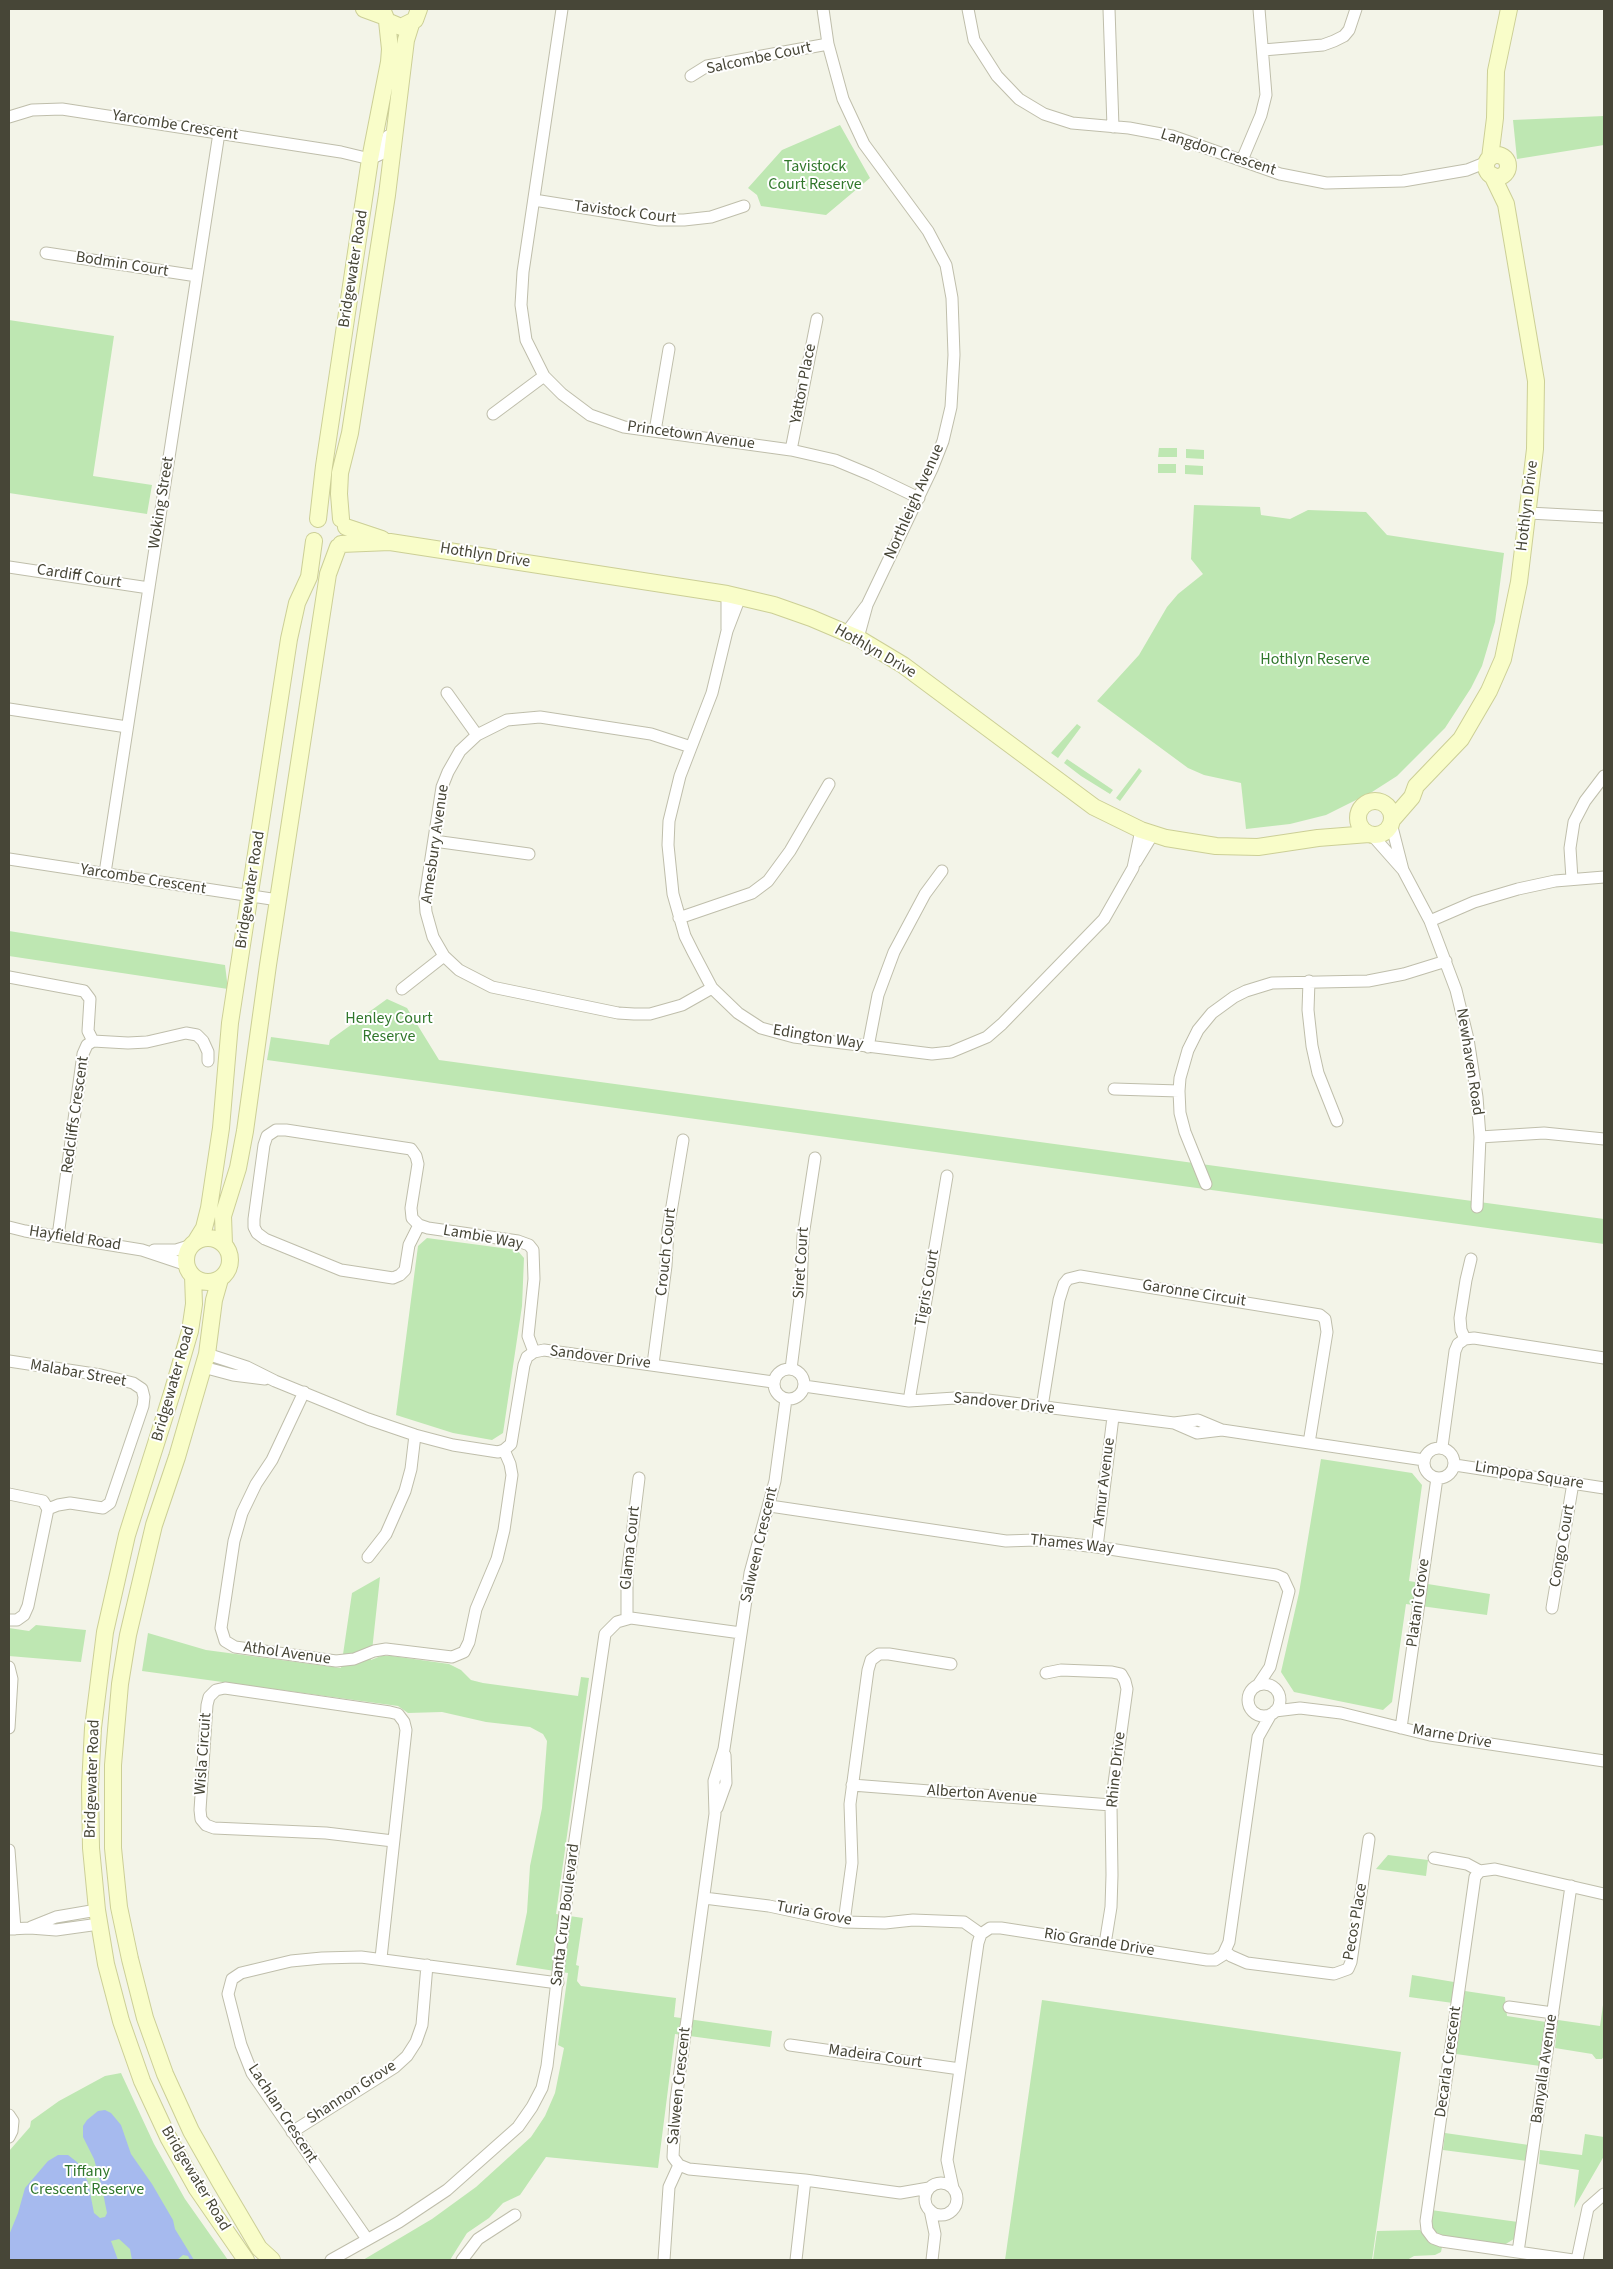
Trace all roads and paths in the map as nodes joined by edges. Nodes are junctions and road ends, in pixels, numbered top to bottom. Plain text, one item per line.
1 (364, 9) edge
2 (418, 9) edge
3 (562, 9) edge
4 (823, 9) edge
5 (968, 9) edge
6 (1109, 9) edge
7 (1259, 9) edge
8 (1356, 9) edge
9 (1508, 9) edge
10 (384, 15) edge
11 (411, 24) junction
12 (828, 44) junction
13 (1263, 50) junction
14 (691, 76) dead end
15 (400, 101) junction
16 (9, 117) edge
17 (1113, 127) junction
18 (219, 133) junction
19 (373, 142) junction
20 (341, 152) junction
21 (370, 159) junction
22 (1242, 160) junction
23 (1494, 166) junction
24 (534, 200) junction
25 (744, 206) dead end
26 (46, 253) dead end
27 (197, 276) junction
28 (818, 319) dead end
29 (669, 349) dead end
30 (544, 376) junction
31 (493, 414) dead end
32 (655, 431) junction
33 (791, 450) junction
34 (919, 498) junction
35 (1529, 513) junction
36 (1604, 517) edge
37 (318, 518) junction
38 (344, 523) junction
39 (314, 540) junction
40 (390, 542) junction
41 (339, 546) junction
42 (9, 566) edge
43 (149, 588) junction
44 (734, 596) junction
45 (852, 636) junction
46 (447, 694) dead end
47 (9, 709) edge
48 (127, 727) junction
49 (476, 735) junction
50 (690, 747) junction
51 (1604, 776) edge
52 (830, 784) dead end
53 (1416, 786) junction
54 (1381, 802) junction
55 (1358, 817) junction
56 (1392, 821) junction
57 (1147, 832) junction
58 (1371, 834) junction
59 (1318, 838) junction
60 (434, 841) junction
61 (529, 854) dead end
62 (9, 859) edge
63 (1403, 870) junction
64 (942, 871) dead end
65 (105, 873) junction
66 (1604, 877) edge
67 (1572, 879) junction
68 (250, 896) junction
69 (278, 900) junction
70 (680, 918) junction
71 (1430, 920) junction
72 (444, 956) junction
73 (1446, 961) junction
74 (9, 977) edge
75 (1309, 981) junction
76 (712, 988) junction
77 (402, 989) dead end
78 (93, 1041) junction
79 (868, 1046) junction
80 (208, 1061) dead end
81 (1114, 1089) dead end
82 (1179, 1091) junction
83 (1336, 1121) dead end
84 (1480, 1137) junction
85 (1604, 1139) edge
86 (682, 1140) dead end
87 (815, 1158) dead end
88 (948, 1176) dead end
89 (1206, 1184) dead end
90 (1477, 1207) dead end
91 (419, 1225) junction
92 (9, 1226) edge
93 (58, 1236) junction
94 (194, 1243) junction
95 (224, 1244) junction
96 (142, 1250) junction
97 (1471, 1259) dead end
98 (190, 1270) junction
99 (220, 1279) junction
100 (1465, 1339) junction
101 (534, 1352) junction
102 (183, 1355) junction
103 (1604, 1358) edge
104 (205, 1360) junction
105 (9, 1361) edge
106 (653, 1364) junction
107 (791, 1368) junction
108 (773, 1382) junction
109 (804, 1386) junction
110 (304, 1392) junction
111 (786, 1399) junction
112 (909, 1401) junction
113 (1042, 1407) junction
114 (1113, 1417) junction
115 (415, 1436) junction
116 (1309, 1443) junction
117 (1442, 1447) junction
118 (504, 1450) junction
119 (1424, 1460) junction
120 (1455, 1465) junction
121 (640, 1478) dead end
122 (1437, 1478) junction
123 (1574, 1483) junction
124 (1604, 1488) edge
125 (9, 1494) edge
126 (770, 1506) junction
127 (48, 1509) junction
128 (1097, 1547) junction
129 (368, 1557) dead end
130 (1552, 1608) dead end
131 (627, 1618) junction
132 (9, 1620) edge
133 (741, 1633) junction
134 (951, 1664) dead end
135 (1270, 1666) junction
136 (9, 1667) edge
137 (1046, 1673) dead end
138 (1258, 1685) junction
139 (1276, 1691) junction
140 (1300, 1708) junction
141 (1252, 1710) junction
142 (1273, 1713) junction
143 (9, 1728) edge
144 (1401, 1728) junction
145 (1258, 1737) junction
146 (1604, 1761) edge
147 (852, 1785) junction
148 (1111, 1805) junction
149 (1369, 1839) dead end
150 (393, 1841) junction
151 (9, 1850) edge
152 (1434, 1858) dead end
153 (1480, 1871) junction
154 (1571, 1886) junction
155 (1604, 1894) edge
156 (704, 1898) junction
157 (121, 1913) junction
158 (98, 1917) junction
159 (844, 1922) junction
160 (12, 1929) edge
161 (981, 1934) junction
162 (1105, 1944) junction
163 (1226, 1952) junction
164 (380, 1958) junction
165 (427, 1965) junction
166 (558, 1983) junction
167 (1515, 2012) dead end
168 (1553, 2013) junction
169 (790, 2045) dead end
170 (960, 2069) junction
171 (9, 2115) edge
172 (292, 2132) junction
173 (9, 2137) edge
174 (947, 2160) junction
175 (679, 2165) junction
176 (805, 2180) junction
177 (931, 2187) junction
178 (953, 2188) junction
179 (900, 2193) junction
180 (1603, 2194) edge
181 (929, 2209) junction
182 (948, 2213) junction
183 (515, 2215) dead end
184 (936, 2234) junction
185 (367, 2239) junction
186 (353, 2248) junction
187 (1518, 2252) junction
188 (246, 2260) edge
189 (272, 2260) edge
190 (331, 2260) edge
191 (342, 2260) edge
192 (462, 2260) edge
193 (664, 2260) edge
194 (796, 2260) edge
195 (932, 2260) edge
196 (1573, 2260) edge
197 (1577, 2260) edge

1 - 10 street
2 - 11 street, Bridgewater Road
3 - 24 street, Princetown Avenue
4 - 12 street, Northleigh Avenue
5 - 17 street, Langdon Crescent
6 - 17 street
7 - 13 street
8 - 13 street
9 - 23 street, Hothlyn Drive
10 - 11 street
10 - 19 street, Bridgewater Road
11 - 15 street, Bridgewater Road
12 - 14 street, Salcombe Court
12 - 34 street, Northleigh Avenue
13 - 22 street
15 - 21 street
15 - 38 street, Bridgewater Road
16 - 18 street, Yarcombe Crescent
17 - 22 street, Langdon Crescent
18 - 20 street, Yarcombe Crescent
18 - 27 street, Woking Street
19 - 20 street, Yarcombe Crescent
19 - 21 street, Bridgewater Road
20 - 21 street, Yarcombe Crescent
21 - 37 street, Bridgewater Road
22 - 23 street, Langdon Crescent
23 - 35 street, Hothlyn Drive
24 - 25 street, Tavistock Court
24 - 30 street, Princetown Avenue
26 - 27 street, Bodmin Court
27 - 43 street, Woking Street
28 - 33 street, Yatton Place
29 - 32 street
30 - 31 street
30 - 32 street, Princetown Avenue
32 - 33 street, Princetown Avenue
33 - 34 street, Princetown Avenue
34 - 45 street, Northleigh Avenue
35 - 36 street
35 - 53 street, Hothlyn Drive
37 - 38 street
37 - 39 street
38 - 40 street, Hothlyn Drive
38 - 41 street
39 - 41 street
39 - 68 street, Bridgewater Road
40 - 41 street, Hothlyn Drive
40 - 44 street, Hothlyn Drive
41 - 69 street, Bridgewater Road
42 - 43 street, Cardiff Court
43 - 48 street, Woking Street
44 - 45 street, Hothlyn Drive
44 - 50 street, Edington Way
45 - 57 street, Hothlyn Drive
46 - 49 street
47 - 48 street
48 - 65 street, Woking Street
49 - 50 street, Amesbury Avenue
49 - 60 street, Amesbury Avenue
50 - 70 street, Edington Way
51 - 67 street
52 - 70 street
53 - 54 street, Hothlyn Drive
53 - 56 street, Hothlyn Drive
54 - 55 street
54 - 56 street
55 - 58 street
55 - 59 street, Hothlyn Drive
56 - 58 street
56 - 63 street, Newhaven Road
57 - 59 street, Hothlyn Drive
57 - 79 street, Edington Way
58 - 59 street, Hothlyn Drive
58 - 63 street, Newhaven Road
60 - 61 street
60 - 72 street, Amesbury Avenue
62 - 65 street, Yarcombe Crescent
63 - 71 street, Newhaven Road
64 - 79 street
65 - 68 street, Yarcombe Crescent
66 - 67 street
67 - 71 street
68 - 69 street, Yarcombe Crescent
68 - 94 street, Bridgewater Road
69 - 95 street, Bridgewater Road
70 - 76 street, Edington Way
71 - 73 street, Newhaven Road
72 - 76 street, Amesbury Avenue
72 - 77 street
73 - 75 street
73 - 84 street, Newhaven Road
74 - 78 street
75 - 82 street
75 - 83 street
76 - 79 street, Edington Way
78 - 80 street, Redcliffs Crescent
78 - 93 street, Redcliffs Crescent
81 - 82 street
82 - 89 street
84 - 85 street
84 - 90 street, Newhaven Road
86 - 106 street, Crouch Court
87 - 107 street, Siret Court
88 - 112 street, Tigris Court
91 - 91 street
91 - 101 street, Lambie Way
92 - 93 street, Hayfield Road
93 - 96 street, Hayfield Road
94 - 95 street
94 - 96 street, Hayfield Road
94 - 98 street
95 - 99 street
96 - 98 street, Hayfield Road
97 - 100 street
98 - 99 street
98 - 102 street, Bridgewater Road
99 - 104 street, Bridgewater Road
100 - 103 street
100 - 117 street
101 - 106 street, Sandover Drive
101 - 118 street, Sandover Drive
102 - 104 street
102 - 158 street, Bridgewater Road
104 - 110 street
104 - 157 street, Bridgewater Road
105 - 127 street, Malabar Street
106 - 108 street, Sandover Drive
107 - 108 street
107 - 109 street
108 - 111 street
109 - 111 street
109 - 112 street, Sandover Drive
110 - 115 street
110 - 118 street, Athol Avenue
111 - 126 street, Salween Crescent
112 - 113 street, Sandover Drive
113 - 114 street, Sandover Drive
113 - 116 street, Garonne Circuit
114 - 116 street, Sandover Drive
114 - 128 street, Amur Avenue
115 - 118 street
115 - 129 street
116 - 119 street, Sandover Drive
117 - 119 street
117 - 120 street
119 - 122 street
120 - 122 street
120 - 123 street, Limpopa Square
121 - 131 street, Glama Court
122 - 144 street, Platani Grove
123 - 124 street, Limpopa Square
123 - 130 street, Congo Court
125 - 127 street
126 - 128 street, Thames Way
126 - 133 street, Salween Crescent
127 - 132 street
128 - 135 street, Thames Way
131 - 133 street
131 - 166 street, Santa Cruz Boulevard
133 - 156 street, Salween Crescent
134 - 147 street
135 - 138 street, Thames Way
135 - 139 street, Thames Way
136 - 143 street
137 - 148 street, Rhine Drive
138 - 139 street
138 - 141 street
139 - 140 street, Marne Drive
139 - 142 street
140 - 142 street, Marne Drive
140 - 144 street, Marne Drive
141 - 142 street
141 - 145 street
142 - 145 street
144 - 146 street, Marne Drive
145 - 163 street
147 - 148 street, Alberton Avenue
147 - 159 street
148 - 162 street, Rhine Drive
149 - 163 street, Pecos Place
150 - 150 street, Wisla Circuit
150 - 164 street, Wisla Circuit
151 - 160 street
152 - 153 street
153 - 154 street
153 - 187 street, Decarla Crescent
154 - 155 street
154 - 168 street, Banyalla Avenue
156 - 159 street, Turia Grove
156 - 175 street, Salween Crescent
157 - 158 street
157 - 189 street, Bridgewater Road
158 - 160 street
158 - 188 street, Bridgewater Road
159 - 161 street, Turia Grove
161 - 162 street, Rio Grande Drive
161 - 170 street
162 - 163 street, Rio Grande Drive
164 - 165 street, Lachlan Crescent
164 - 172 street, Lachlan Crescent
165 - 166 street, Lachlan Crescent
165 - 172 street, Shannon Grove
166 - 185 street, Santa Cruz Boulevard
167 - 168 street
168 - 187 street, Banyalla Avenue
169 - 170 street, Madeira Court
170 - 174 street
171 - 173 street
172 - 185 street, Lachlan Crescent
174 - 177 street
174 - 178 street
175 - 176 street, Salween Crescent
175 - 193 street
176 - 179 street, Salween Crescent
176 - 194 street
177 - 178 street
177 - 179 street, Salween Crescent
177 - 181 street
178 - 182 street
179 - 181 street, Salween Crescent
180 - 197 street
181 - 182 street
181 - 184 street
182 - 184 street
183 - 192 street
184 - 195 street
185 - 186 street, Santa Cruz Boulevard
186 - 190 street, Santa Cruz Boulevard
186 - 191 street, Santa Cruz Boulevard
187 - 196 street, Decarla Crescent

